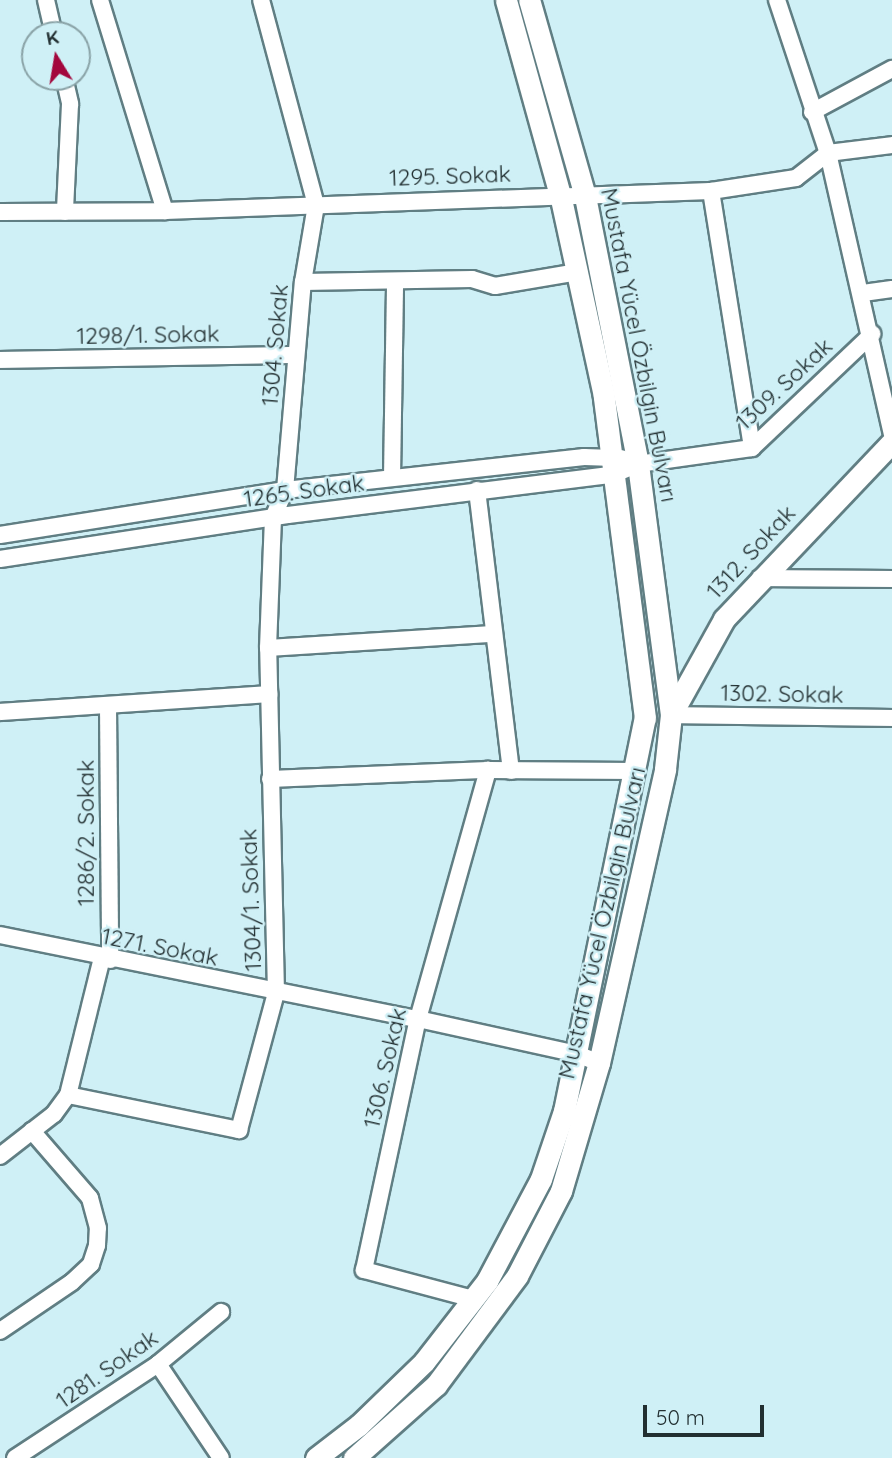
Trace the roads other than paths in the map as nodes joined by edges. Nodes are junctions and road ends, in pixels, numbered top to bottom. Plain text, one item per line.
1 (46, 0) edge
2 (100, 0) edge
3 (261, 0) edge
4 (506, 0) edge
5 (529, 0) edge
6 (778, 0) edge
7 (51, 21) edge
8 (892, 69) edge
9 (67, 91) edge
10 (812, 112) junction
11 (892, 145) edge
12 (828, 153) junction
13 (711, 191) junction
14 (560, 195) junction
15 (585, 196) junction
16 (316, 205) junction
17 (165, 211) junction
18 (0, 212) edge
19 (65, 212) junction
20 (578, 272) junction
21 (395, 281) junction
22 (303, 282) junction
23 (892, 289) edge
24 (863, 293) junction
25 (872, 334) junction
26 (296, 355) junction
27 (0, 360) edge
28 (892, 434) edge
29 (892, 442) edge
30 (752, 448) junction
31 (614, 464) junction
32 (638, 464) junction
33 (392, 478) junction
34 (285, 490) junction
35 (477, 490) junction
36 (273, 518) junction
37 (0, 536) edge
38 (0, 559) edge
39 (760, 578) junction
40 (892, 579) edge
41 (493, 634) junction
42 (268, 648) junction
43 (269, 694) junction
44 (108, 706) junction
45 (0, 712) edge
46 (671, 715) junction
47 (892, 718) edge
48 (488, 770) junction
49 (511, 771) junction
50 (636, 771) junction
51 (270, 779) junction
52 (0, 935) edge
53 (106, 959) junction
54 (276, 993) junction
55 (418, 1019) junction
56 (577, 1054) junction
57 (599, 1063) junction
58 (68, 1095) junction
59 (32, 1131) junction
60 (0, 1156) edge
61 (473, 1298) junction
62 (221, 1312) dead end
63 (0, 1331) edge
64 (158, 1364) junction
65 (15, 1458) edge
66 (221, 1458) edge
67 (316, 1458) edge
68 (354, 1458) edge

1 - 7 street
2 - 17 street
3 - 16 street
4 - 14 street
5 - 15 street, Mustafa Yücel Özbilgin Bulvarı
6 - 10 street
8 - 10 street
9 - 19 street
10 - 12 street
11 - 12 street
12 - 13 street, 1295. Sokak
12 - 24 street
13 - 15 street, 1295. Sokak
13 - 30 street
14 - 15 street, 1295. Sokak
14 - 16 street, 1295. Sokak
14 - 20 street, Mustafa Yücel Özbilgin Bulvarı
15 - 32 street, Mustafa Yücel Özbilgin Bulvarı
16 - 17 street, 1295. Sokak
16 - 22 street, 1304. Sokak
17 - 19 street, 1295. Sokak
18 - 19 street, 1295. Sokak
20 - 21 street
20 - 31 street, Mustafa Yücel Özbilgin Bulvarı
21 - 22 street
21 - 33 street
22 - 26 street, 1304. Sokak
23 - 24 street
24 - 25 street
25 - 28 street
25 - 30 street, 1309. Sokak
26 - 27 street, 1298/1. Sokak
26 - 34 street, 1304. Sokak
29 - 39 street, 1312. Sokak
30 - 32 street, 1309. Sokak
31 - 32 street
31 - 33 street, 1265. Sokak
31 - 35 street, 1265. Sokak
31 - 50 street, Mustafa Yücel Özbilgin Bulvarı
32 - 46 street, Mustafa Yücel Özbilgin Bulvarı
33 - 34 street, 1265. Sokak
34 - 36 street, 1304/1. Sokak
34 - 37 street, 1265. Sokak
35 - 36 street, 1265. Sokak
35 - 41 street
36 - 38 street, 1265. Sokak
36 - 42 street, 1304/1. Sokak
39 - 40 street
39 - 46 street, 1312. Sokak
41 - 42 street
41 - 49 street
42 - 43 street, 1304/1. Sokak
43 - 44 street
43 - 51 street, 1304/1. Sokak
44 - 45 street
44 - 53 street, 1286/2. Sokak
46 - 47 street, 1302. Sokak
46 - 57 street, Mustafa Yücel Özbilgin Bulvarı
48 - 49 street
48 - 51 street
48 - 55 street, 1306. Sokak
49 - 50 street
50 - 56 street, Mustafa Yücel Özbilgin Bulvarı
51 - 54 street, 1304/1. Sokak
52 - 53 street, 1271. Sokak
53 - 54 street, 1271. Sokak
53 - 58 street, 1286/2. Sokak
54 - 55 street, 1271. Sokak
54 - 58 street, 1304/1. Sokak
55 - 56 street, 1271. Sokak
55 - 61 street, 1306. Sokak
56 - 57 street, 1271. Sokak
56 - 61 street, Mustafa Yücel Özbilgin Bulvarı
57 - 68 street, Mustafa Yücel Özbilgin Bulvarı
58 - 59 street
59 - 60 street
59 - 63 street
61 - 67 street, Mustafa Yücel Özbilgin Bulvarı
62 - 64 street, 1281. Sokak
64 - 65 street, 1281. Sokak
64 - 66 street

